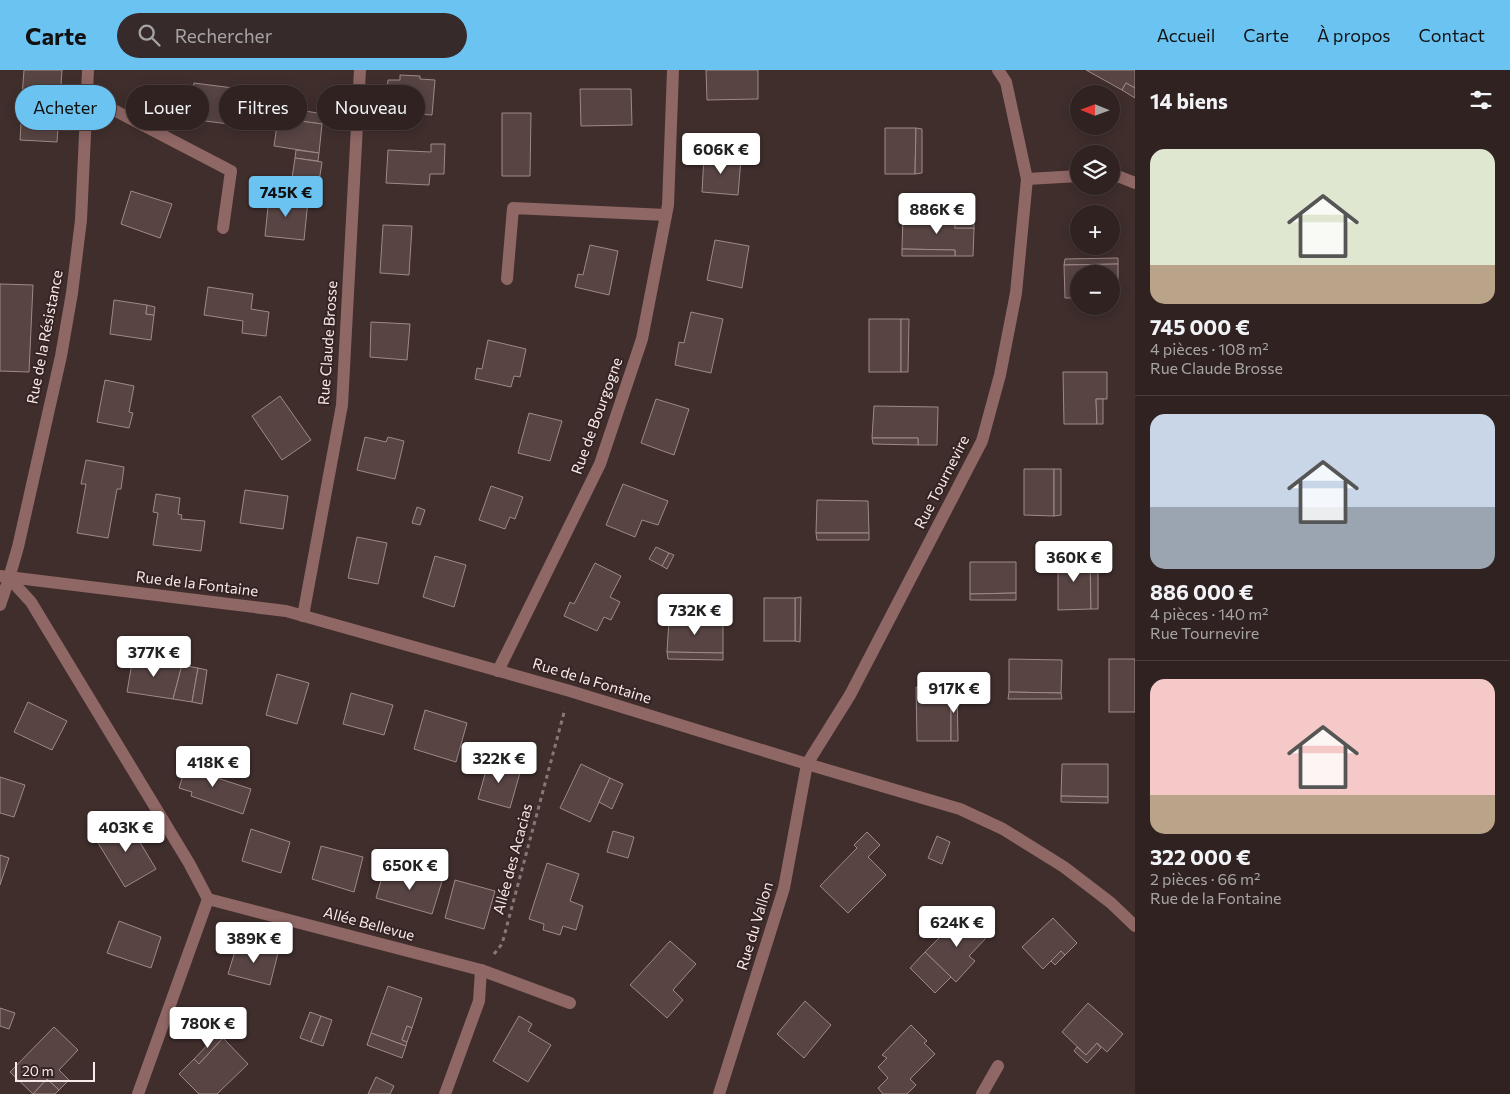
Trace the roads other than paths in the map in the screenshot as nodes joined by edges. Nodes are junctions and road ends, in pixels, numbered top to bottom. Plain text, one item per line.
1 (88, 70) edge
2 (360, 70) edge
3 (673, 70) edge
4 (998, 70) edge
5 (87, 85) edge
6 (116, 111) edge
7 (85, 130) edge
8 (1070, 177) edge
9 (1120, 177) edge
10 (1027, 179) junction
11 (1134, 180) edge
12 (666, 215) junction
13 (222, 228) dead end
14 (507, 279) dead end
15 (5, 577) edge
16 (0, 605) edge
17 (303, 616) junction
18 (498, 670) junction
19 (808, 764) junction
20 (208, 899) junction
21 (1135, 926) edge
22 (481, 970) junction
23 (570, 1003) dead end
24 (998, 1066) dead end
25 (138, 1094) edge
26 (445, 1094) edge
27 (719, 1094) edge
28 (982, 1094) edge

1 - 5 street, Rue de la Résistance
2 - 17 street, Rue Claude Brosse
3 - 12 street, Rue de Bourgogne
4 - 10 street, Rue Tournevire
6 - 13 street
7 - 15 street, Rue de la Résistance
8 - 10 street
9 - 11 street
10 - 19 street, Rue Tournevire
12 - 14 street
12 - 18 street, Rue de Bourgogne
15 - 16 street, Rue de la Résistance
15 - 17 street, Rue de la Fontaine
15 - 20 street
17 - 18 street, Rue de la Fontaine
18 - 19 street, Rue de la Fontaine
19 - 21 street, Rue de la Fontaine
19 - 27 street, Rue du Vallon
20 - 22 street, Allée Bellevue
20 - 25 street
22 - 23 street, Allée Bellevue
22 - 26 street
24 - 28 street

